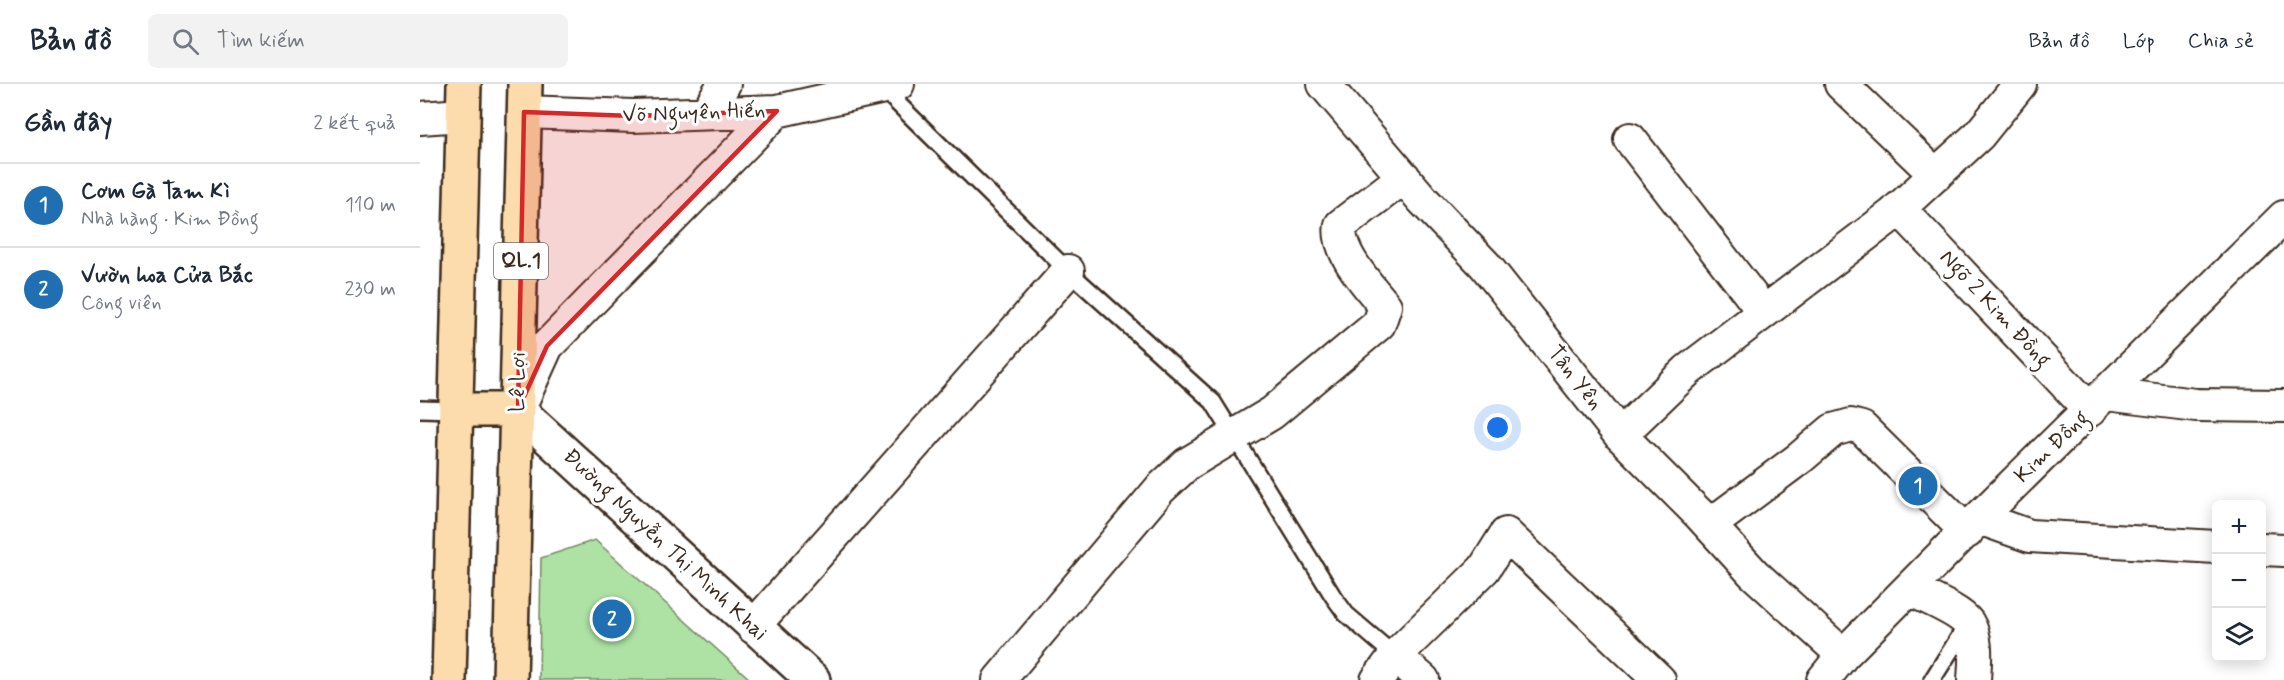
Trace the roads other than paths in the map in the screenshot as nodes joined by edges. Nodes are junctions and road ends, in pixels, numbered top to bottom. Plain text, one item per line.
1 (724, 84) edge
2 (1324, 84) edge
3 (1841, 84) edge
4 (2020, 84) edge
5 (889, 86) edge
6 (525, 98) edge
7 (464, 99) edge
8 (777, 111) junction
9 (707, 112) junction
10 (420, 118) edge
11 (1630, 139) dead end
12 (1936, 175) junction
13 (1404, 177) junction
14 (1899, 208) junction
15 (2284, 217) edge
16 (1068, 271) junction
17 (1763, 311) junction
18 (2098, 402) junction
19 (2284, 406) edge
20 (420, 409) edge
21 (456, 410) junction
22 (518, 410) junction
23 (1620, 435) junction
24 (1234, 437) junction
25 (1710, 525) junction
26 (1973, 525) junction
27 (2212, 547) edge
28 (2266, 549) edge
29 (2284, 550) edge
30 (1910, 589) junction
31 (1968, 622) junction
32 (753, 627) junction
33 (1843, 655) junction
34 (1386, 668) edge
35 (449, 680) edge
36 (510, 680) edge
37 (813, 680) edge
38 (999, 680) edge
39 (1423, 680) edge
40 (1659, 680) edge
41 (1823, 680) edge
42 (1932, 680) edge
43 (1974, 680) edge

1 - 9 street
2 - 13 street, Tân Yên
3 - 12 street
4 - 12 street
5 - 8 street, Võ Nguyên Hiến
5 - 16 lane
6 - 9 street, Võ Nguyên Hiến
6 - 22 main road, Lê Lợi / QL.1
7 - 10 street
7 - 21 main road, QL.1
8 - 9 street, Võ Nguyên Hiến
8 - 22 street
11 - 17 street
12 - 14 street
13 - 23 street, Tân Yên
13 - 24 street
14 - 17 street
14 - 18 street, Ngõ 2 Kim Đồng
15 - 18 street, Kim Đồng
16 - 24 lane
16 - 32 street
17 - 23 street
18 - 19 street
18 - 26 street, Kim Đồng
20 - 21 lane
21 - 22 main road
21 - 35 main road, QL.1
22 - 32 main road, Đường Nguyễn Thị Minh Khai
22 - 36 main road, Lê Lợi / QL.1
23 - 25 street, Tân Yên
24 - 34 lane
24 - 38 street
25 - 26 street
25 - 33 street, Tân Yên
26 - 27 street
26 - 30 street, Kim Đồng
28 - 29 street
30 - 31 street
30 - 33 street, Kim Đồng
31 - 42 lane
31 - 43 street
32 - 37 main road, Đường Nguyễn Thị Minh Khai
33 - 41 street, Kim Đồng
34 - 39 street
34 - 40 street

